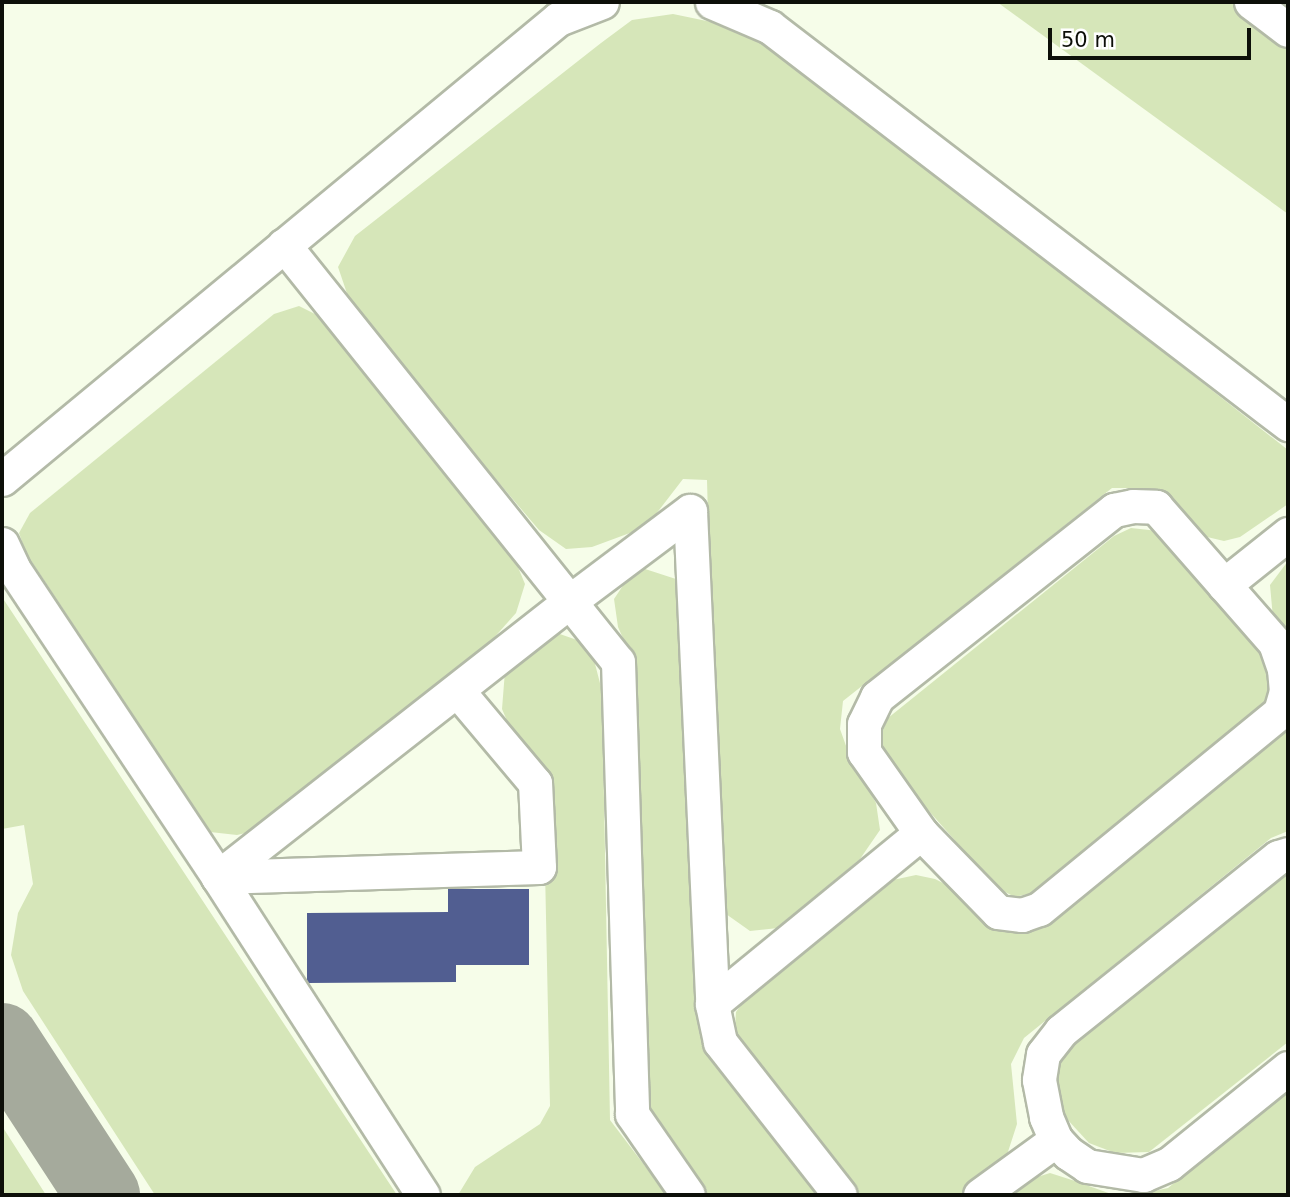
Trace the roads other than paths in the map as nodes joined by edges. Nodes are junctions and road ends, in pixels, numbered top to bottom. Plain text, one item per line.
1 (602, 2) edge
2 (712, 2) edge
3 (1251, 2) edge
4 (1288, 30) edge
5 (284, 246) junction
6 (1288, 424) edge
7 (2, 479) edge
8 (1288, 534) edge
9 (2, 544) edge
10 (1224, 585) junction
11 (570, 601) junction
12 (457, 690) junction
13 (921, 833) junction
14 (1288, 854) edge
15 (218, 877) junction
16 (712, 1004) junction
17 (1288, 1068) edge
18 (1056, 1140) junction
19 (423, 1195) edge
20 (688, 1195) edge
21 (840, 1195) edge
22 (980, 1195) edge

1 - 5 lane
2 - 6 lane
3 - 4 lane
5 - 7 lane
5 - 11 lane
8 - 10 lane
9 - 15 lane
10 - 13 lane
10 - 13 lane
11 - 12 lane
11 - 16 lane
11 - 20 lane
12 - 15 lane
12 - 15 lane
13 - 16 lane
14 - 18 lane
15 - 19 lane
16 - 21 lane
17 - 18 lane
18 - 22 lane

